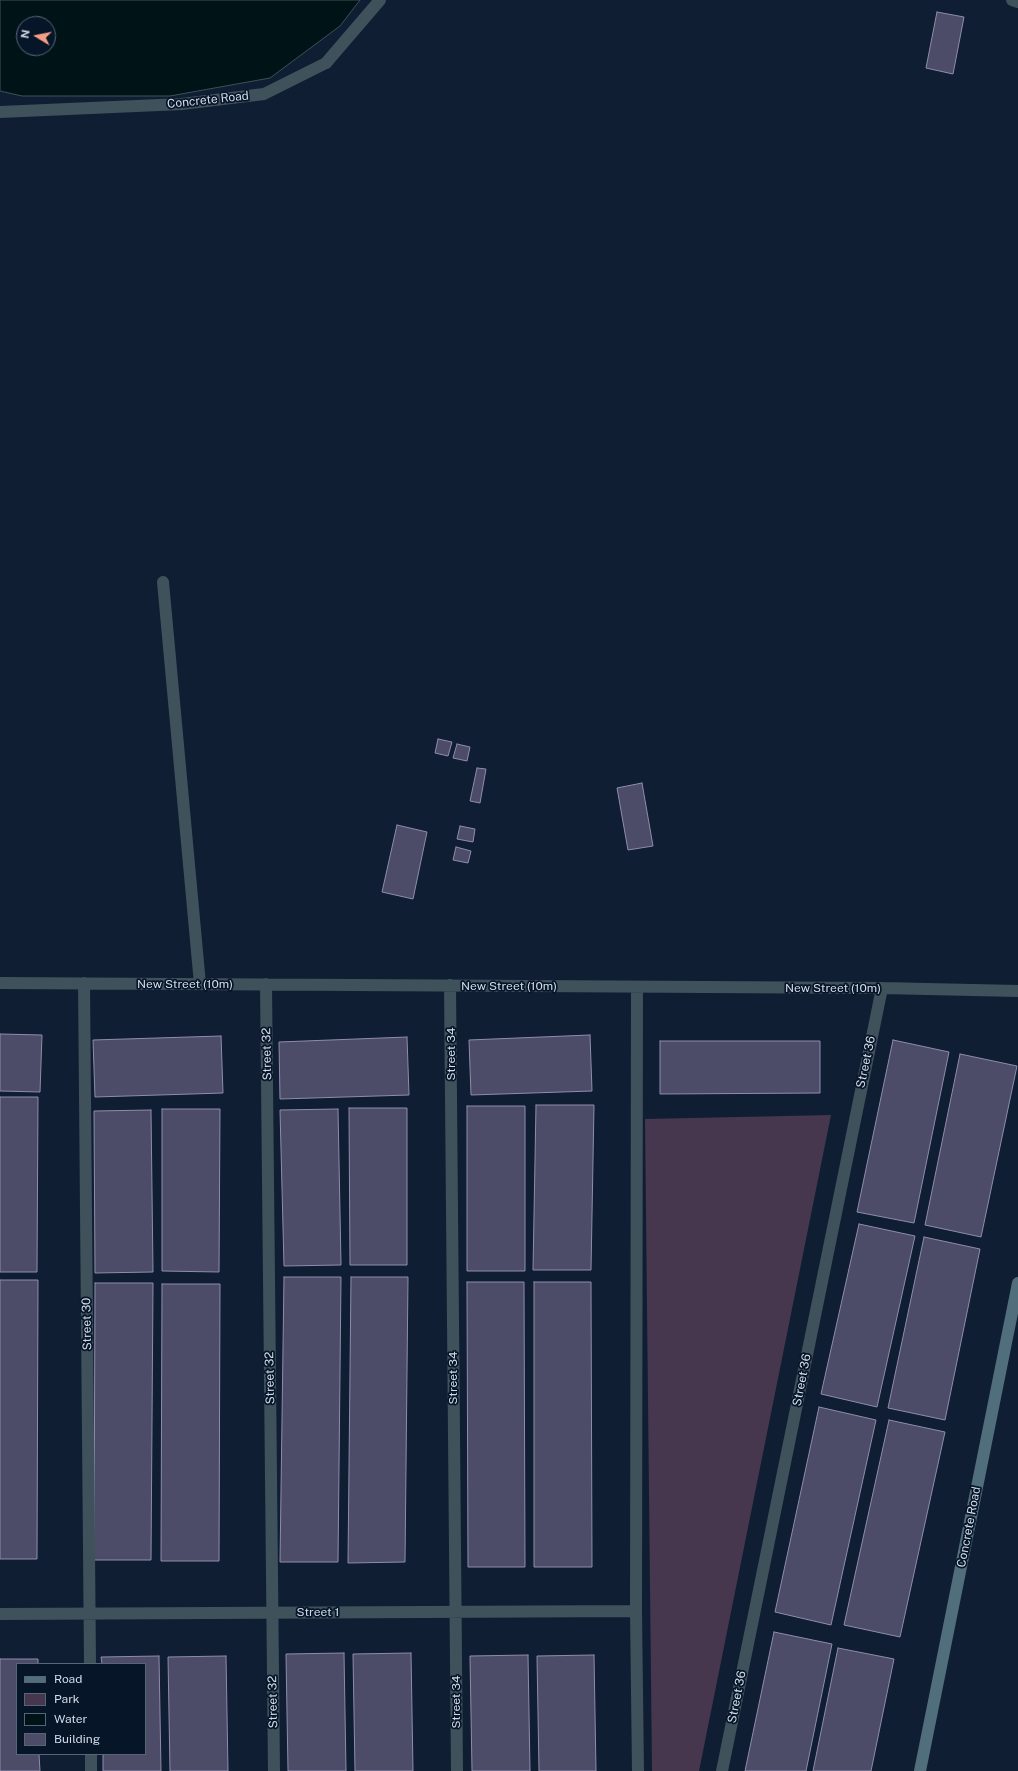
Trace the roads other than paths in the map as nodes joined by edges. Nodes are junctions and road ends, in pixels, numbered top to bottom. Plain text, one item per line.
1 (380, 0) edge
2 (1012, 0) edge
3 (1018, 2) edge
4 (0, 112) edge
5 (163, 582) dead end
6 (0, 983) edge
7 (84, 983) junction
8 (200, 984) junction
9 (266, 984) junction
10 (450, 986) junction
11 (637, 987) junction
12 (882, 988) junction
13 (1018, 991) edge
14 (1018, 1283) edge
15 (636, 1611) junction
16 (272, 1612) junction
17 (455, 1612) junction
18 (0, 1614) edge
19 (89, 1614) junction
20 (90, 1663) edge
21 (91, 1755) edge
22 (91, 1771) edge
23 (274, 1771) edge
24 (457, 1771) edge
25 (638, 1771) edge
26 (722, 1771) edge
27 (920, 1771) edge

1 - 4 street, Concrete Road
2 - 3 street
5 - 8 street
6 - 7 street, New Street (10m)
7 - 8 street, New Street (10m)
7 - 19 street, Street 30
8 - 9 street, New Street (10m)
9 - 10 street, New Street (10m)
9 - 16 street, Street 32
10 - 11 street, New Street (10m)
10 - 17 street, Street 34
11 - 12 street, New Street (10m)
11 - 15 street
12 - 13 street, New Street (10m)
12 - 26 street, Street 36
14 - 27 main road, Concrete Road
15 - 17 street, Street 1
15 - 25 street
16 - 17 street, Street 1
16 - 19 street, Street 1
16 - 23 street, Street 32
17 - 24 street, Street 34
18 - 19 street, Street 1
19 - 20 street, Street 30
21 - 22 street

